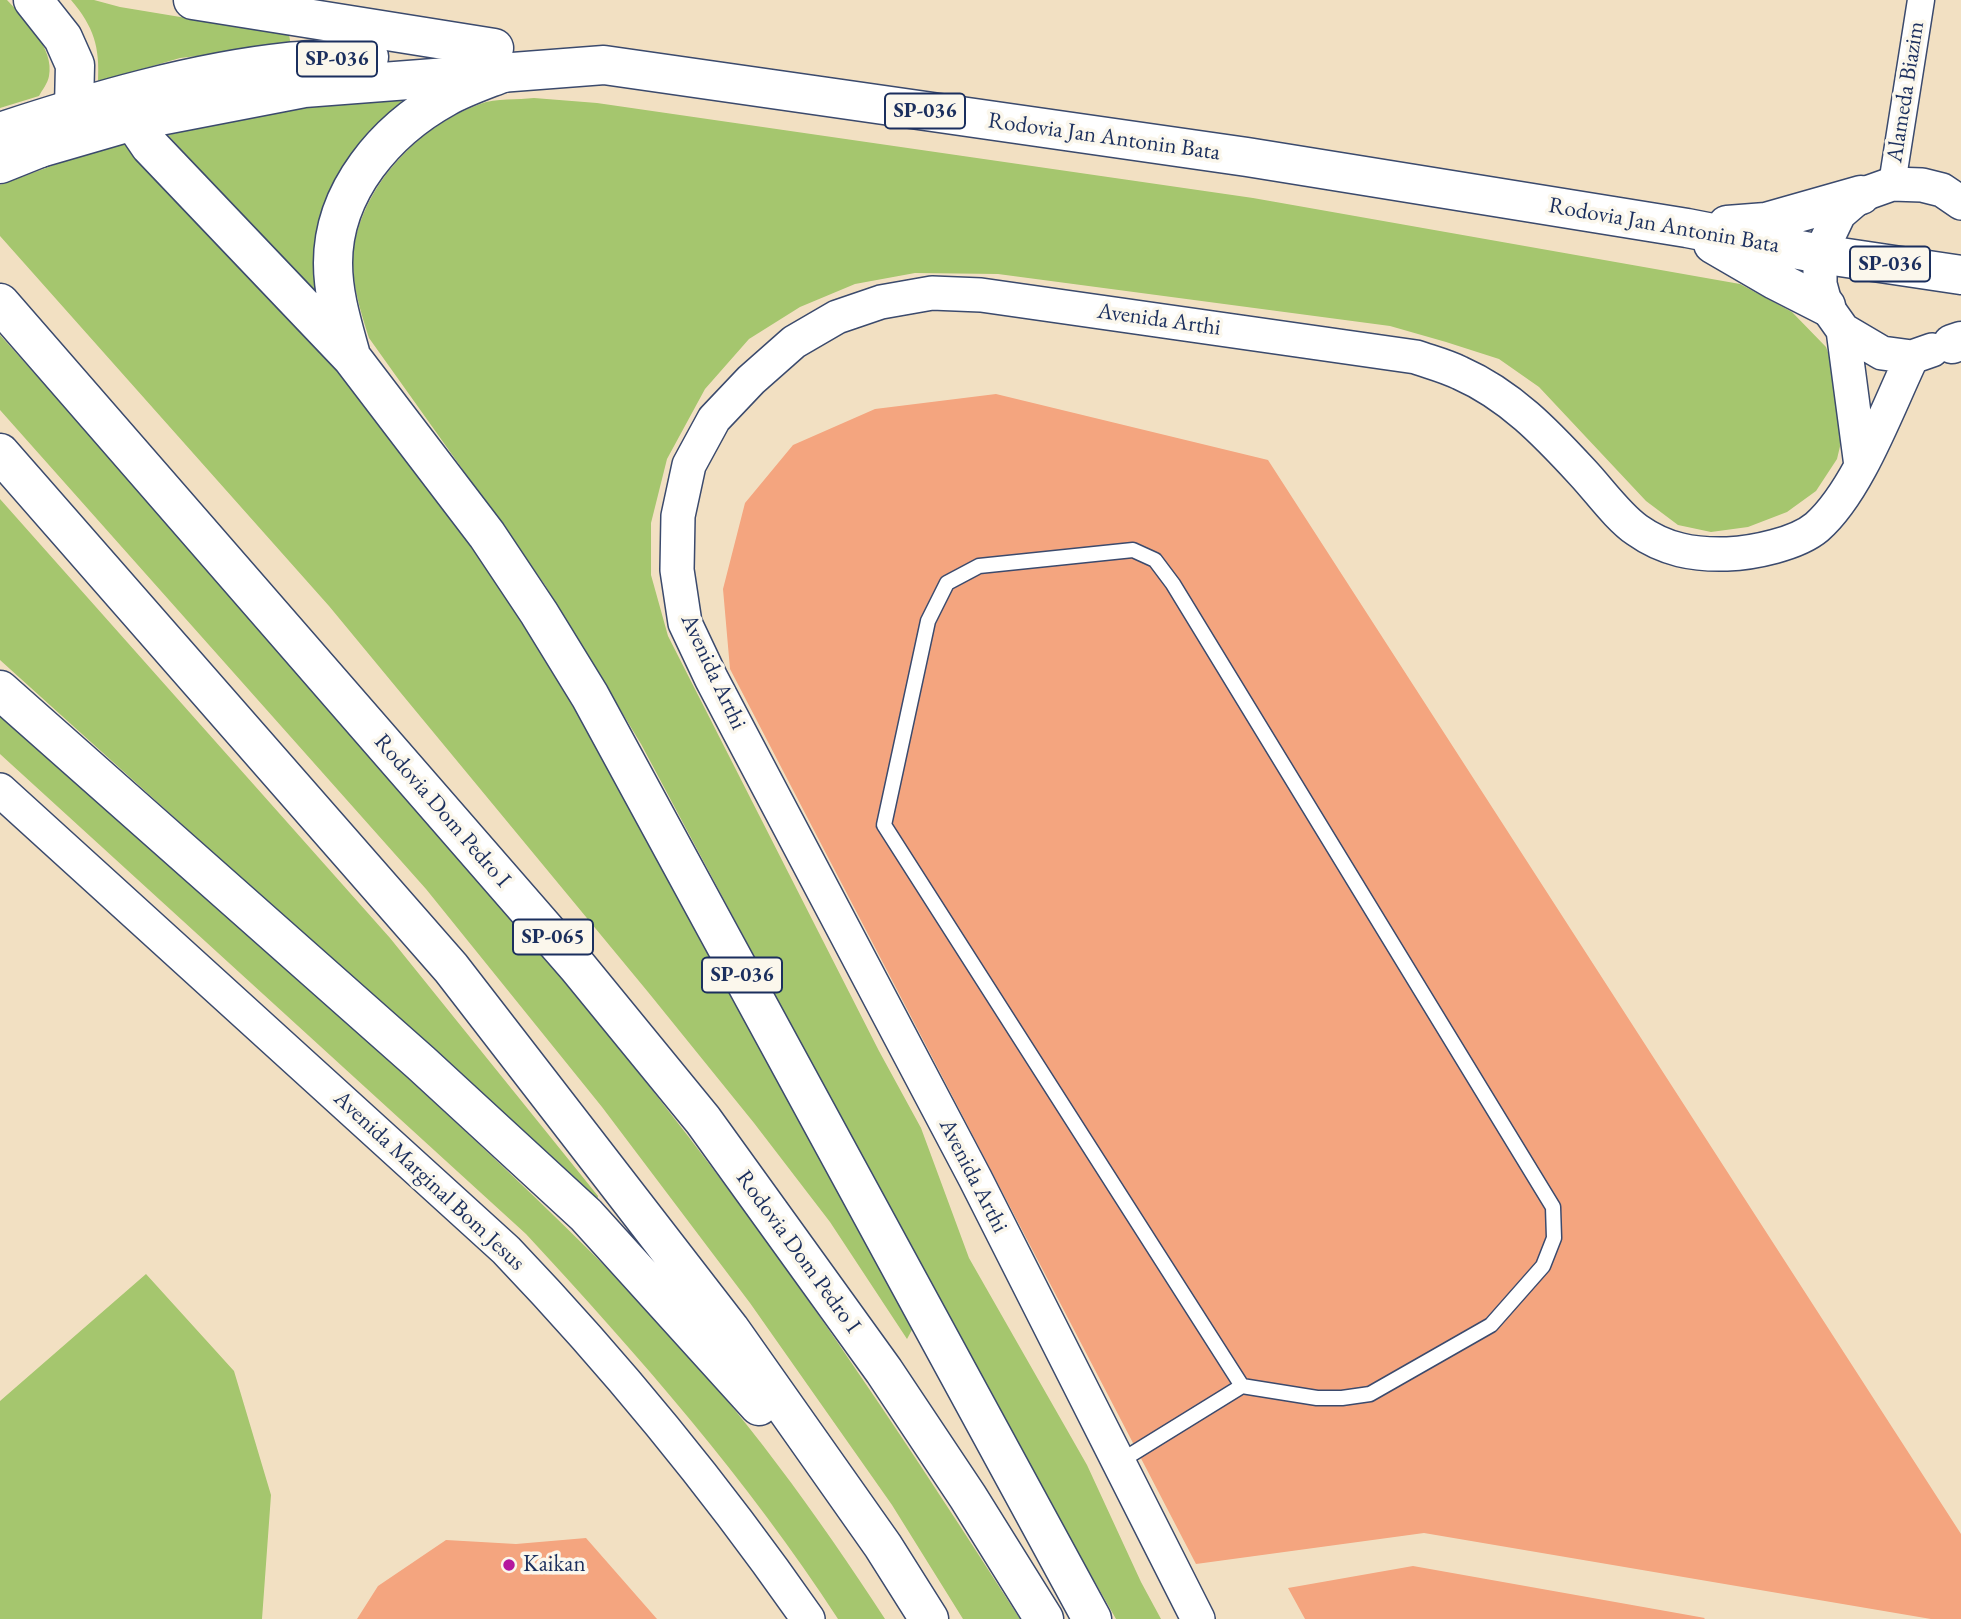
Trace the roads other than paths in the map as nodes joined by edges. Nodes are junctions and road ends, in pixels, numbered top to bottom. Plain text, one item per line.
1 (33, 0) edge
2 (193, 0) edge
3 (1921, 0) edge
4 (500, 60) junction
5 (74, 107) junction
6 (133, 121) junction
7 (0, 132) edge
8 (40, 148) junction
9 (0, 164) edge
10 (1877, 189) junction
11 (1961, 203) edge
12 (1687, 229) junction
13 (1820, 254) junction
14 (1961, 275) edge
15 (0, 303) edge
16 (1835, 318) junction
17 (1958, 340) edge
18 (1912, 357) junction
19 (352, 358) junction
20 (0, 453) edge
21 (1861, 466) junction
22 (0, 690) edge
23 (0, 790) edge
24 (1242, 1386) junction
25 (1119, 1462) junction
26 (883, 1546) junction
27 (808, 1619) edge
28 (929, 1619) edge
29 (1044, 1619) edge
30 (1092, 1619) edge
31 (1198, 1619) edge

1 - 5 main road
2 - 4 main road
3 - 10 street, Alameda Biazim
4 - 5 main road, SP-036
4 - 6 main road, Rodovia Jan Antonin Bata
4 - 12 main road, Rodovia Jan Antonin Bata / SP-036
4 - 19 main road, SP-036
5 - 6 main road
5 - 7 main road, SP-036
5 - 8 main road
6 - 8 main road, Rodovia Jan Antonin Bata
6 - 19 main road
8 - 9 main road, Rodovia Jan Antonin Bata
10 - 11 street
10 - 12 main road
10 - 13 street
12 - 13 main road, Rodovia Jan Antonin Bata / SP-036
12 - 16 main road
13 - 14 main road, Rodovia Jan Antonin Bata / SP-036
13 - 16 street
15 - 29 main road, Rodovia Dom Pedro I / SP-065
16 - 18 street
16 - 21 street
17 - 18 street
18 - 21 street, Avenida Arthi
19 - 30 main road, SP-036
20 - 26 main road
21 - 25 street, Avenida Arthi
22 - 26 main road
23 - 27 street, Avenida Marginal Bom Jesus
24 - 24 lane
24 - 25 lane
25 - 31 street, Avenida Arthi
26 - 28 main road

